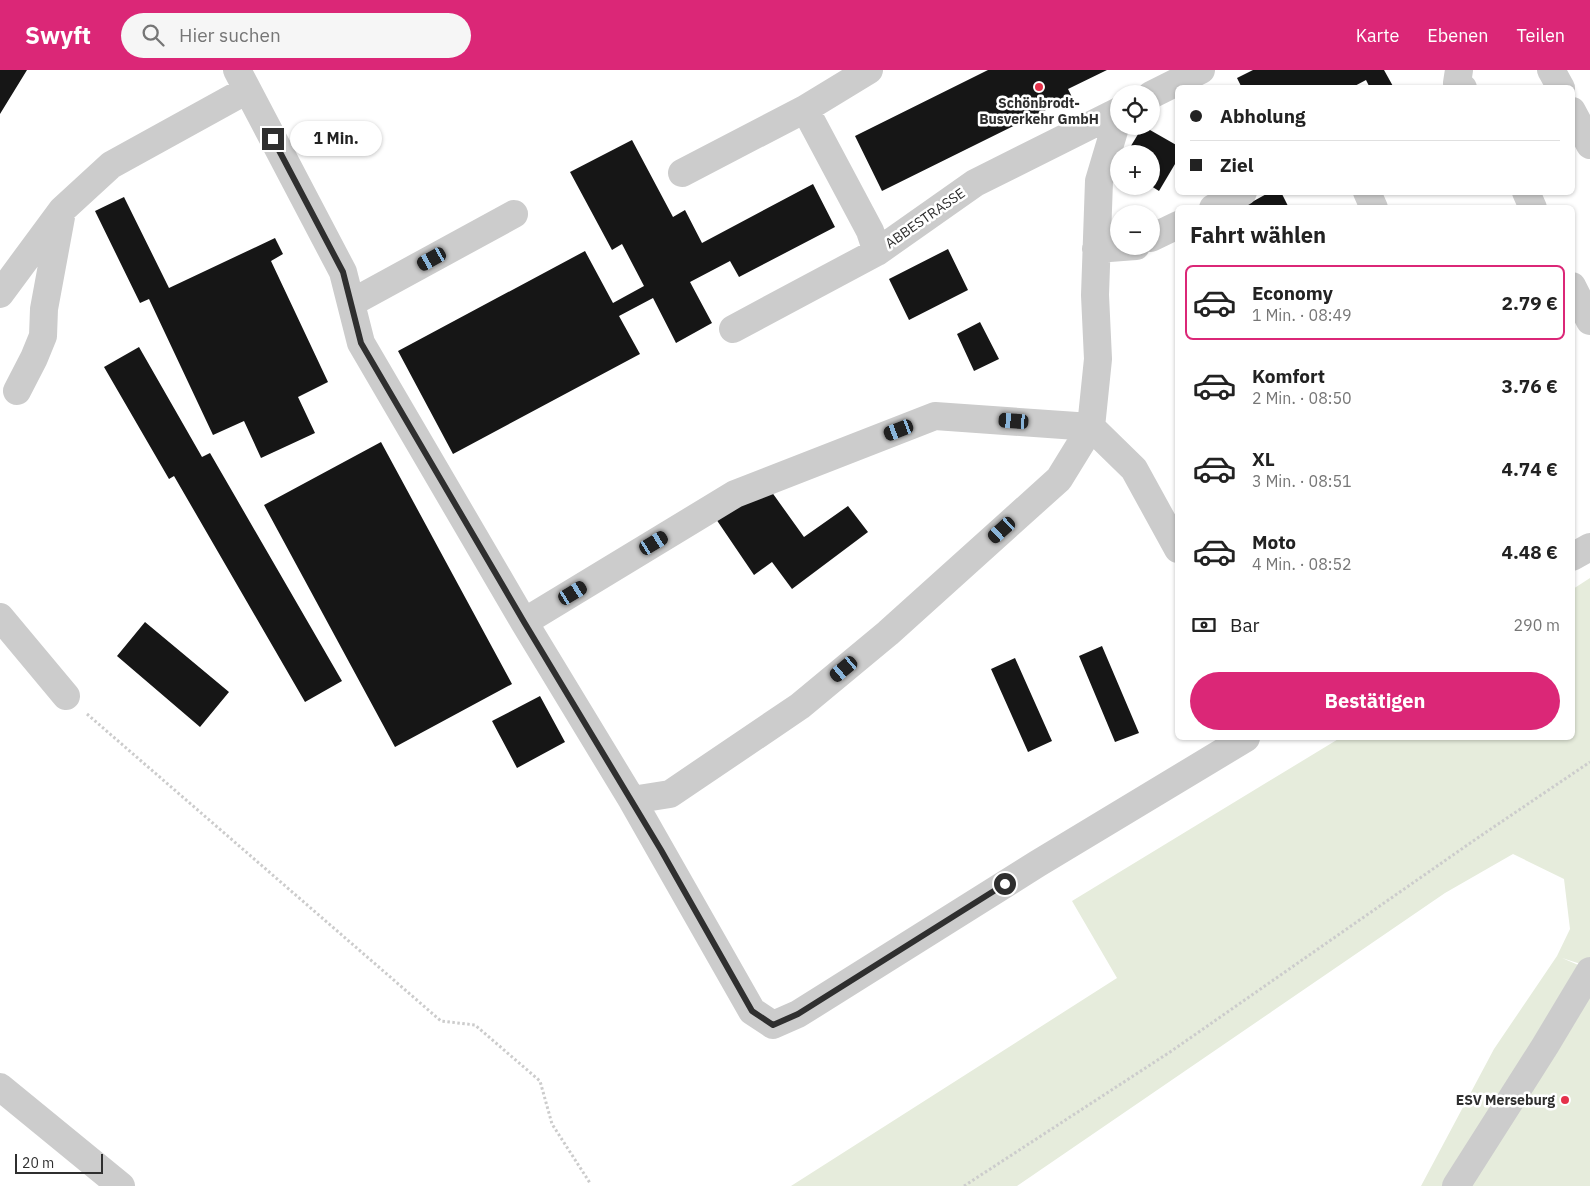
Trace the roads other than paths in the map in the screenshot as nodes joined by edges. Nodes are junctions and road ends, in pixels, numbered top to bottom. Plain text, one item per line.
1 (869, 70) edge
2 (1201, 70) edge
3 (1551, 70) edge
4 (242, 80) edge
5 (1558, 85) edge
6 (1160, 90) edge
7 (805, 109) junction
8 (1580, 116) edge
9 (1110, 117) edge
10 (1112, 135) edge
11 (1590, 146) edge
12 (682, 173) dead end
13 (1237, 195) edge
14 (1218, 205) edge
15 (62, 210) junction
16 (514, 214) dead end
17 (1175, 226) edge
18 (1160, 234) edge
19 (1110, 248) edge
20 (1096, 249) junction
21 (877, 252) junction
22 (1575, 292) edge
23 (0, 294) edge
24 (351, 303) junction
25 (1590, 321) edge
26 (734, 329) dead end
27 (17, 391) dead end
28 (1092, 427) junction
29 (1175, 544) edge
30 (1590, 547) edge
31 (1575, 555) edge
32 (0, 617) edge
33 (524, 622) junction
34 (66, 696) road end
35 (1243, 740) edge
36 (632, 800) junction
37 (1590, 971) edge
38 (0, 1087) edge
39 (121, 1186) edge
40 (1456, 1186) edge

1 - 7 street
2 - 6 street
3 - 5 street
4 - 15 street
4 - 24 street
7 - 12 street
7 - 21 street
8 - 11 street
9 - 21 street, ABBESTRASSE
10 - 20 street
13 - 14 street
15 - 23 street
15 - 27 street
16 - 24 street
17 - 18 street
19 - 20 street
20 - 28 street
21 - 26 street, ABBESTRASSE
22 - 25 street
24 - 33 street
28 - 29 street
28 - 33 street
28 - 36 street
30 - 31 street
32 - 34 street
33 - 36 street
35 - 36 street
37 - 40 street
38 - 39 street

